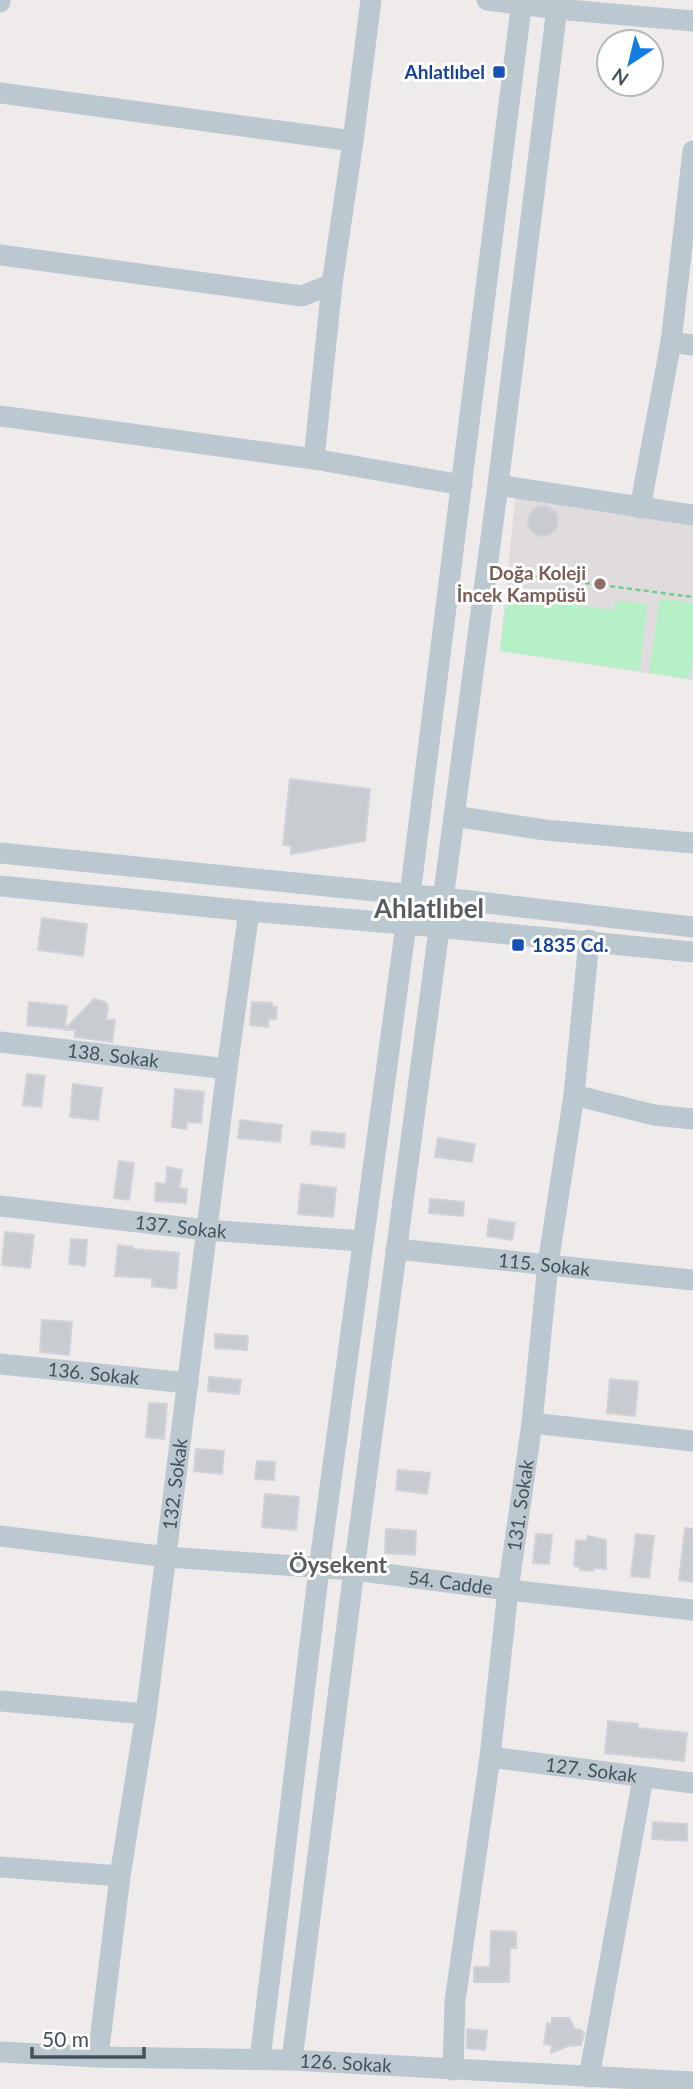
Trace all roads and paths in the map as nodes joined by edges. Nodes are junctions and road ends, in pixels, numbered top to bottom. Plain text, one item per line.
1 (371, 0) edge
2 (487, 0) edge
3 (521, 2) edge
4 (557, 5) edge
5 (693, 21) edge
6 (0, 93) edge
7 (353, 141) junction
8 (693, 151) edge
9 (691, 187) edge
10 (0, 255) edge
11 (332, 284) junction
12 (302, 296) junction
13 (327, 327) junction
14 (671, 342) junction
15 (693, 345) edge
16 (0, 416) edge
17 (314, 459) junction
18 (462, 485) junction
19 (498, 485) junction
20 (640, 508) junction
21 (693, 515) edge
22 (509, 573) dead end
23 (693, 597) edge
24 (454, 816) junction
25 (693, 843) edge
26 (0, 853) edge
27 (0, 886) edge
28 (410, 895) junction
29 (444, 898) junction
30 (249, 911) junction
31 (405, 924) junction
32 (440, 927) junction
33 (693, 927) edge
34 (589, 940) junction
35 (693, 951) edge
36 (0, 1042) edge
37 (227, 1069) junction
38 (574, 1095) junction
39 (693, 1119) edge
40 (0, 1206) edge
41 (206, 1230) junction
42 (363, 1241) junction
43 (396, 1249) junction
44 (548, 1264) junction
45 (693, 1280) edge
46 (0, 1364) edge
47 (188, 1383) junction
48 (532, 1423) junction
49 (693, 1441) edge
50 (0, 1536) edge
51 (167, 1557) junction
52 (319, 1569) junction
53 (354, 1570) junction
54 (508, 1590) junction
55 (693, 1610) edge
56 (0, 1701) edge
57 (146, 1714) junction
58 (490, 1757) junction
59 (643, 1778) junction
60 (693, 1783) edge
61 (0, 1867) edge
62 (120, 1876) junction
63 (0, 2052) edge
64 (97, 2057) junction
65 (260, 2059) junction
66 (292, 2060) junction
67 (453, 2070) junction
68 (589, 2077) junction
69 (693, 2082) edge

1 - 7 street
2 - 3 street
3 - 4 street
3 - 18 street
4 - 5 street
4 - 19 street
6 - 7 street
7 - 11 street
8 - 9 street
9 - 14 street
10 - 12 street
11 - 12 street
11 - 13 street
12 - 13 street
13 - 17 street
14 - 15 street
14 - 20 street
16 - 17 street
17 - 18 street
18 - 28 street
19 - 20 street
19 - 24 street
20 - 21 street
22 - 23 path
24 - 25 street
24 - 29 street
26 - 28 street
27 - 30 street
28 - 29 street
28 - 31 street
29 - 32 street
29 - 33 street
30 - 31 street
30 - 37 street, 132. Sokak
31 - 32 street
31 - 42 street
32 - 34 street
32 - 43 street
34 - 35 street
34 - 38 street, 131. Sokak
36 - 37 street, 138. Sokak
37 - 41 street, 132. Sokak
38 - 39 street
38 - 44 street, 131. Sokak
40 - 41 street, 137. Sokak
41 - 42 street, 137. Sokak
41 - 47 street, 132. Sokak
42 - 52 street
43 - 44 street, 115. Sokak
43 - 53 street
44 - 45 street, 115. Sokak
44 - 48 street, 131. Sokak
46 - 47 street, 136. Sokak
47 - 51 street, 132. Sokak
48 - 49 street
48 - 54 street, 131. Sokak
50 - 51 street, 54. Cadde
51 - 52 street, 54. Cadde
51 - 57 street, 132. Sokak
52 - 53 street, 54. Cadde
52 - 65 street
53 - 54 street, 54. Cadde
53 - 66 street
54 - 55 street, 54. Cadde
54 - 58 street, 131. Sokak
56 - 57 street
57 - 62 street, 132. Sokak
58 - 59 street, 127. Sokak
58 - 67 street, 131. Sokak
59 - 60 street, 127. Sokak
59 - 68 street
61 - 62 street
62 - 64 street, 132. Sokak
63 - 64 street, 126. Sokak
64 - 65 street, 126. Sokak
65 - 66 street, 126. Sokak
66 - 67 street, 126. Sokak
67 - 68 street, 126. Sokak
68 - 69 street, 126. Sokak

